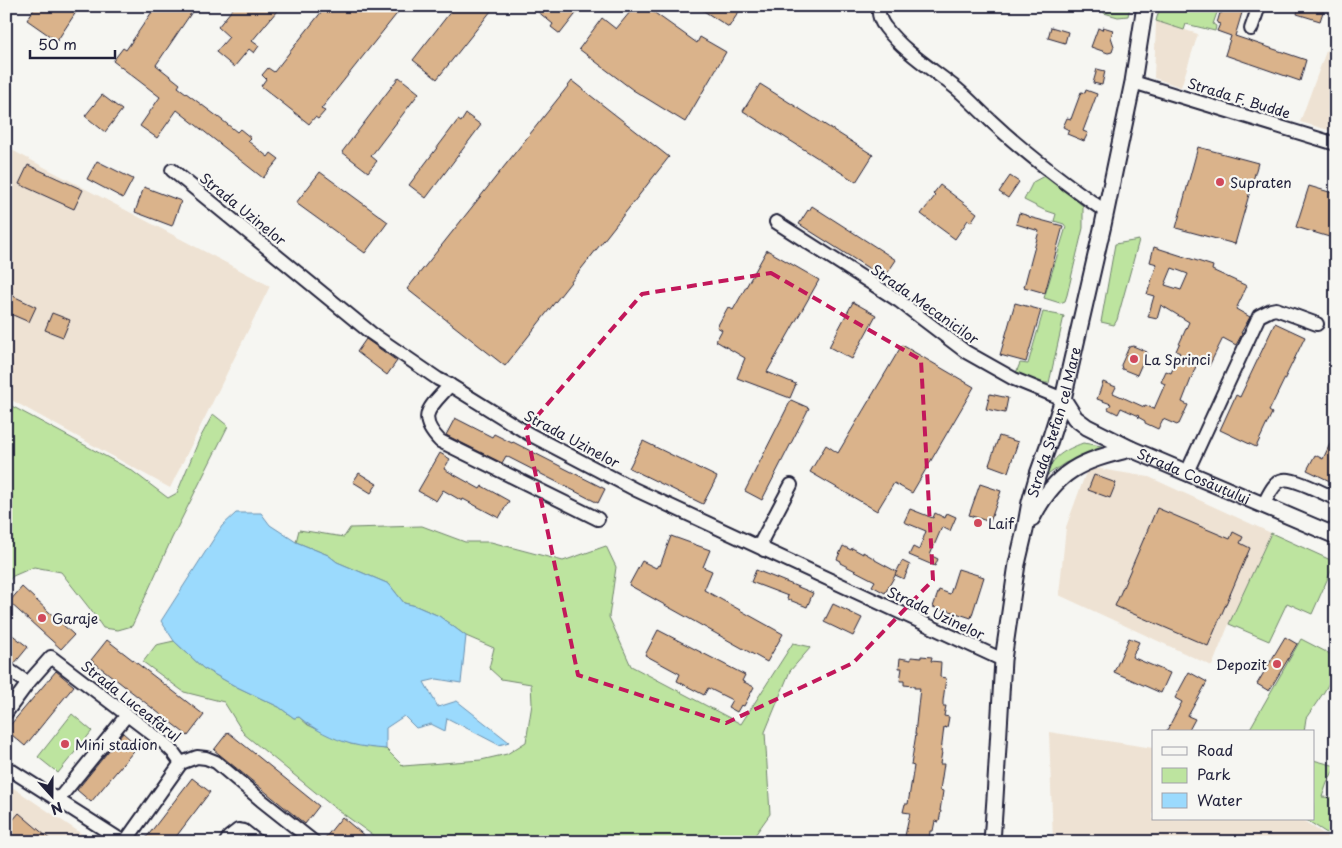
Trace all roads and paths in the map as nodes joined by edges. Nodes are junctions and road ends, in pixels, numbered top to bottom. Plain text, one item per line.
1 (879, 6) edge
2 (1145, 6) edge
3 (1259, 6) edge
4 (1251, 29) dead end
5 (1133, 82) junction
6 (1336, 144) edge
7 (172, 170) dead end
8 (1106, 212) junction
9 (776, 222) dead end
10 (1317, 324) dead end
11 (450, 385) junction
12 (1063, 399) junction
13 (1131, 449) junction
14 (1186, 472) junction
15 (791, 485) dead end
16 (1336, 499) edge
17 (1263, 505) junction
18 (598, 519) dead end
19 (1025, 530) junction
20 (1336, 536) edge
21 (764, 550) junction
22 (1003, 660) junction
23 (6, 668) edge
24 (28, 683) junction
25 (6, 713) edge
26 (127, 715) junction
27 (181, 762) junction
28 (6, 766) edge
29 (58, 800) junction
30 (124, 842) edge
31 (226, 842) edge
32 (258, 842) edge
33 (314, 842) edge
34 (992, 842) edge

1 - 8 street
2 - 5 main road, Strada Ștefan cel Mare
3 - 4 street
5 - 6 street, Strada F. Budde
5 - 8 main road, Strada Ștefan cel Mare
7 - 11 street, Strada Uzinelor
8 - 12 main road, Strada Ștefan cel Mare
9 - 12 street, Strada Mecanicilor
10 - 14 street
11 - 18 street
11 - 21 street, Strada Uzinelor
12 - 13 main road, Strada Cosăuțului
12 - 19 main road, Strada Ștefan cel Mare
13 - 14 main road, Strada Cosăuțului
13 - 19 main road
14 - 17 main road, Strada Cosăuțului
15 - 21 street
16 - 17 street
17 - 20 main road, Strada Cosăuțului
19 - 22 main road, Strada Ștefan cel Mare
21 - 22 street, Strada Uzinelor
22 - 34 main road, Strada Ștefan cel Mare
23 - 24 street
24 - 25 street
24 - 26 street, Strada Luceafărul
26 - 27 street, Strada Luceafărul
26 - 29 street
27 - 30 street
27 - 33 street, Strada Luceafărul
28 - 29 street
29 - 30 street
31 - 32 street

